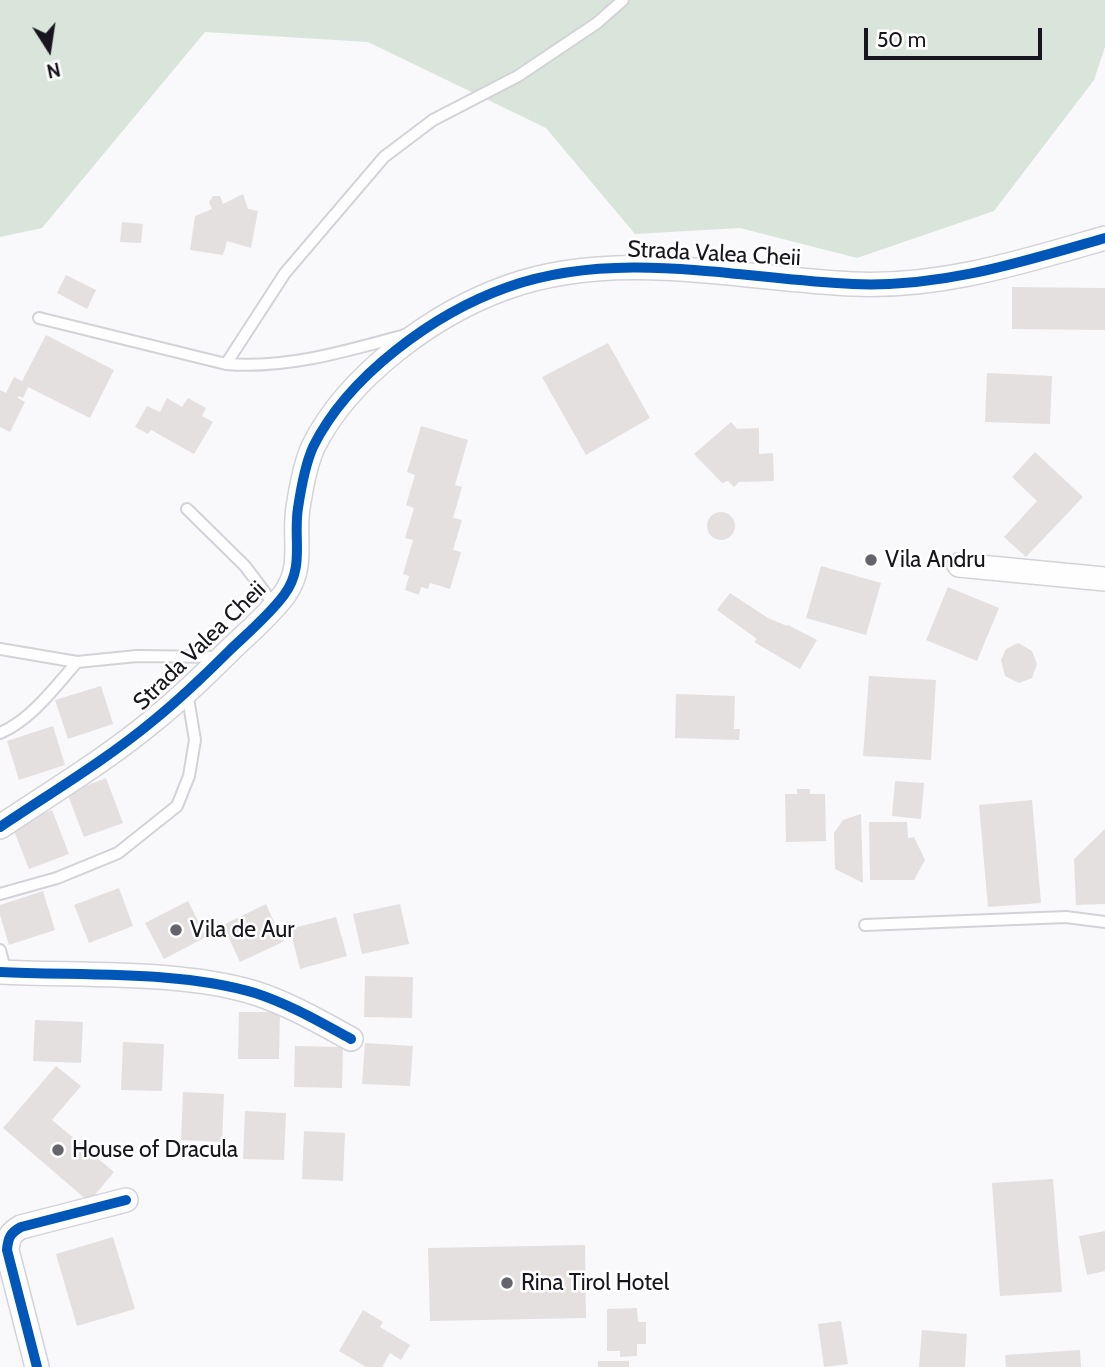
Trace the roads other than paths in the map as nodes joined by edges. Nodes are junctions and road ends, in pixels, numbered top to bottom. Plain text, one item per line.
1 (623, 0) edge
2 (1105, 238) edge
3 (39, 318) dead end
4 (427, 329) junction
5 (226, 364) junction
6 (187, 509) dead end
7 (959, 565) dead end
8 (1105, 579) edge
9 (275, 606) junction
10 (0, 649) edge
11 (223, 657) junction
12 (77, 662) junction
13 (187, 692) junction
14 (0, 733) edge
15 (0, 827) edge
16 (0, 894) edge
17 (1105, 922) edge
18 (865, 925) dead end
19 (0, 950) edge
20 (3, 973) edge
21 (351, 1039) dead end
22 (126, 1200) dead end
23 (37, 1367) edge

1 - 5 lane
2 - 4 street, Strada Valea Cheii
3 - 5 lane
4 - 5 lane
4 - 9 street, Strada Valea Cheii
6 - 9 lane
7 - 8 street
9 - 11 street, Strada Valea Cheii
10 - 12 lane
11 - 12 lane
11 - 13 street, Strada Valea Cheii
12 - 14 lane
13 - 15 street, Strada Valea Cheii
13 - 16 lane
17 - 18 lane
19 - 20 lane
20 - 21 street
22 - 23 street

